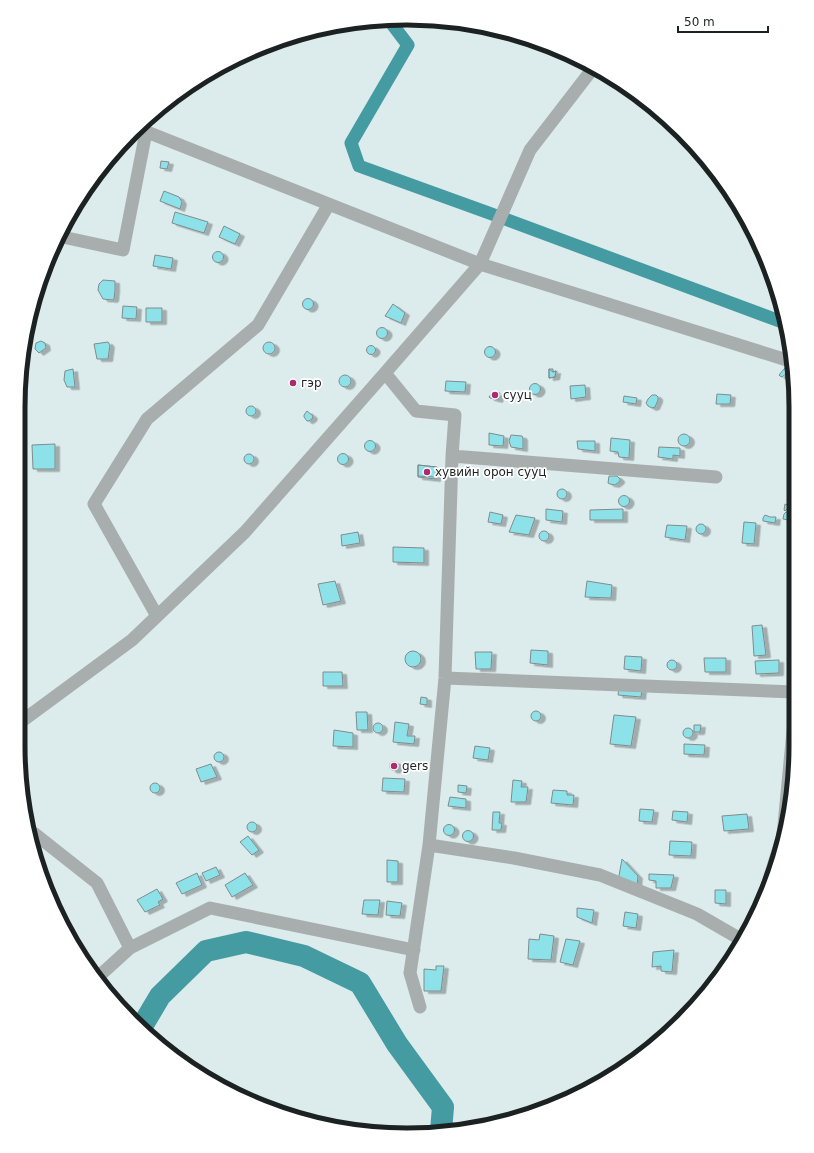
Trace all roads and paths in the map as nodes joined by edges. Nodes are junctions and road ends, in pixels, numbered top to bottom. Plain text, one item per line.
1 (590, 72) edge
2 (143, 131) edge
3 (140, 134) edge
4 (329, 204) junction
5 (64, 237) edge
6 (480, 264) junction
7 (786, 360) edge
8 (385, 373) junction
9 (452, 456) junction
10 (716, 477) dead end
11 (157, 616) junction
12 (445, 678) junction
13 (789, 692) edge
14 (25, 719) edge
15 (35, 834) edge
16 (429, 845) junction
17 (738, 938) edge
18 (130, 948) junction
19 (414, 950) junction
20 (101, 975) edge
21 (420, 1007) dead end

1 - 6 street
2 - 4 street
3 - 5 street
4 - 6 street
4 - 11 street
6 - 7 street
6 - 8 street
8 - 9 street
8 - 11 street
9 - 10 street
9 - 12 street
11 - 14 street
12 - 13 street
12 - 16 street
15 - 18 street
16 - 17 street
16 - 19 street
18 - 19 street
18 - 20 street
19 - 21 street

